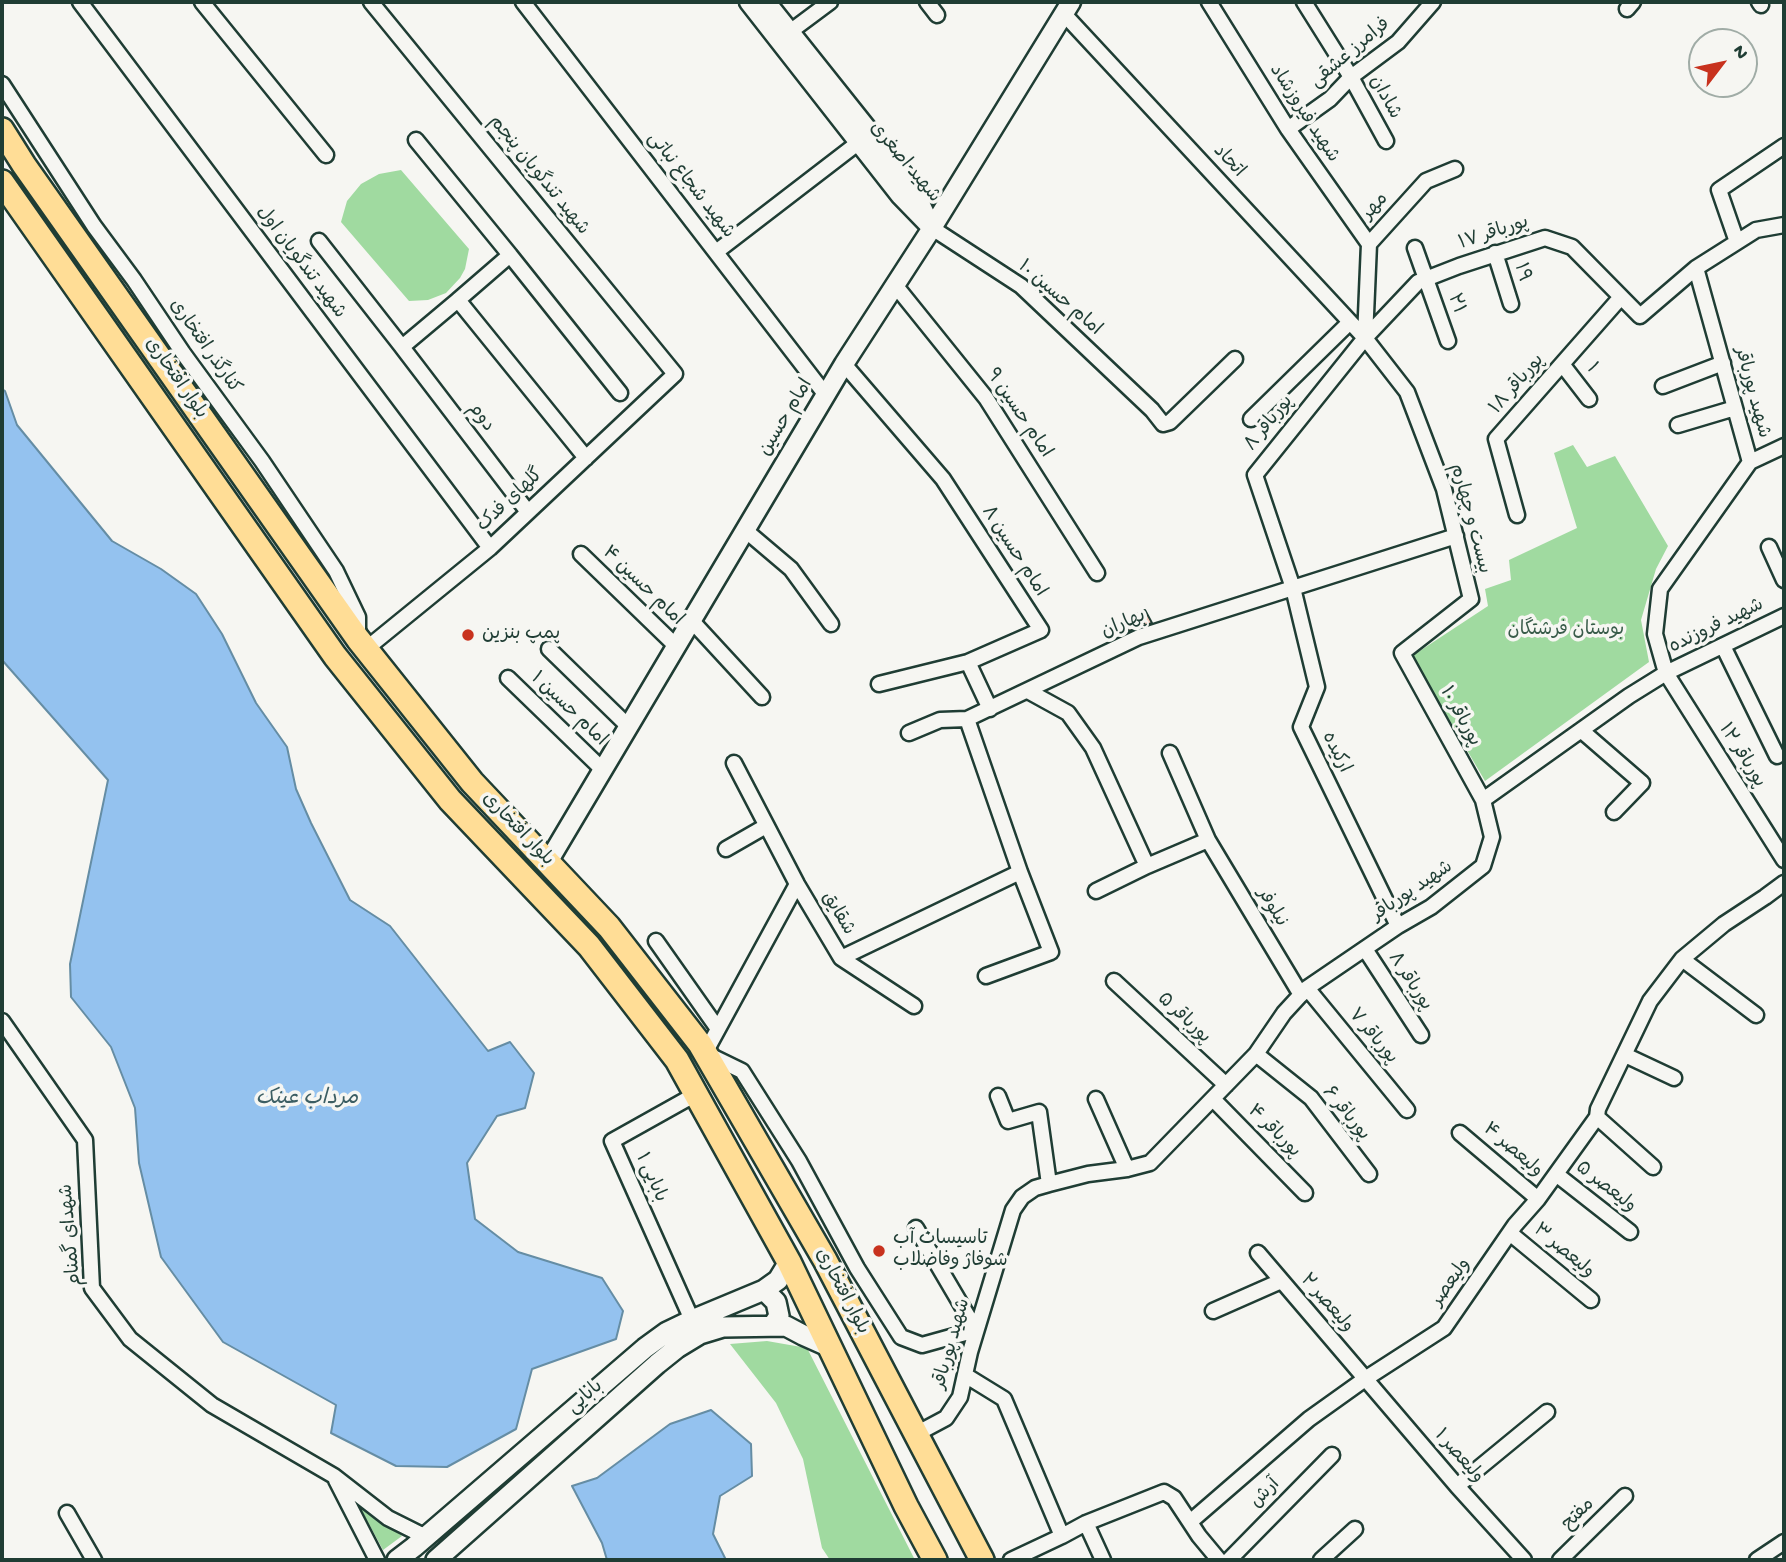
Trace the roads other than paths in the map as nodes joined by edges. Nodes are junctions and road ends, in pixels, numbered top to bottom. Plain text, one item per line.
1 (80, 2) edge
2 (202, 2) edge
3 (371, 2) edge
4 (523, 2) edge
5 (750, 2) edge
6 (766, 2) edge
7 (830, 2) edge
8 (927, 2) edge
9 (1209, 2) edge
10 (1304, 2) edge
11 (1433, 2) edge
12 (1067, 8) edge
13 (937, 15) dead end
14 (784, 36) junction
15 (1351, 77) junction
16 (2, 84) edge
17 (1288, 129) junction
18 (2, 130) edge
19 (864, 138) junction
20 (416, 140) dead end
21 (1386, 141) dead end
22 (1784, 146) edge
23 (326, 155) dead end
24 (1455, 169) dead end
25 (2, 182) edge
26 (1784, 225) edge
27 (932, 228) junction
28 (319, 241) dead end
29 (1737, 242) junction
30 (1369, 244) junction
31 (1415, 248) dead end
32 (716, 252) junction
33 (1495, 253) junction
34 (510, 255) junction
35 (1696, 268) junction
36 (1426, 279) junction
37 (895, 285) junction
38 (1621, 297) junction
39 (458, 300) junction
40 (1511, 304) dead end
41 (1350, 322) junction
42 (1365, 338) junction
43 (1448, 341) dead end
44 (402, 347) junction
45 (1235, 359) dead end
46 (1723, 363) junction
47 (844, 364) junction
48 (1562, 364) junction
49 (675, 374) joint
50 (1662, 386) dead end
51 (620, 393) dead end
52 (825, 394) junction
53 (1589, 399) dead end
54 (1735, 408) junction
55 (1251, 419) dead end
56 (1678, 425) dead end
57 (1784, 446) edge
58 (586, 458) junction
59 (1750, 462) junction
60 (528, 512) junction
61 (1517, 515) dead end
62 (745, 530) junction
63 (1456, 536) junction
64 (1769, 547) dead end
65 (490, 548) junction
66 (581, 554) dead end
67 (1097, 573) dead end
68 (1784, 580) edge
69 (1293, 588) junction
70 (1784, 616) edge
71 (691, 620) junction
72 (831, 624) dead end
73 (362, 644) junction
74 (676, 646) junction
75 (1723, 646) junction
76 (550, 649) dead end
77 (1402, 653) joint
78 (968, 662) junction
79 (1666, 673) junction
80 (508, 678) dead end
81 (879, 684) dead end
82 (1028, 691) junction
83 (762, 697) dead end
84 (990, 709) junction
85 (967, 719) junction
86 (628, 726) junction
87 (1582, 731) junction
88 (909, 733) dead end
89 (1170, 754) dead end
90 (1777, 756) dead end
91 (734, 764) dead end
92 (602, 769) junction
93 (1483, 800) junction
94 (1614, 812) dead end
95 (766, 826) junction
96 (1208, 840) junction
97 (726, 849) dead end
98 (1784, 860) edge
99 (548, 862) junction
100 (1147, 866) junction
101 (1020, 872) junction
102 (1784, 883) edge
103 (797, 884) junction
104 (1096, 891) dead end
105 (1398, 926) junction
106 (656, 941) dead end
107 (1365, 949) junction
108 (841, 958) junction
109 (1682, 959) junction
110 (986, 976) dead end
111 (1114, 981) dead end
112 (1304, 992) junction
113 (914, 1006) dead end
114 (1756, 1015) dead end
115 (2, 1021) edge
116 (718, 1029) junction
117 (1421, 1035) dead end
118 (705, 1054) junction
119 (1256, 1054) junction
120 (1625, 1055) junction
121 (1674, 1078) dead end
122 (1226, 1085) junction
123 (696, 1094) junction
124 (998, 1096) dead end
125 (1096, 1098) dead end
126 (1213, 1099) junction
127 (1407, 1110) dead end
128 (1597, 1117) junction
129 (1460, 1133) dead end
130 (1653, 1167) dead end
131 (1127, 1169) junction
132 (1368, 1174) dead end
133 (1556, 1174) junction
134 (1049, 1184) junction
135 (1306, 1193) dead end
136 (1538, 1199) junction
137 (916, 1228) dead end
138 (1630, 1232) dead end
139 (1511, 1234) junction
140 (1258, 1253) dead end
141 (789, 1262) junction
142 (1281, 1282) junction
143 (764, 1290) junction
144 (1591, 1300) dead end
145 (1213, 1311) dead end
146 (692, 1320) junction
147 (773, 1325) junction
148 (976, 1330) junction
149 (830, 1347) junction
150 (965, 1375) junction
151 (1365, 1379) junction
152 (1547, 1412) dead end
153 (916, 1434) junction
154 (1332, 1455) dead end
155 (334, 1476) junction
156 (1457, 1486) junction
157 (1625, 1496) dead end
158 (67, 1513) dead end
159 (1086, 1522) junction
160 (1190, 1522) junction
161 (1355, 1529) dead end
162 (1062, 1536) junction
163 (426, 1537) junction
164 (1784, 1542) edge
165 (1035, 1555) edge
166 (1326, 1559) edge
167 (94, 1560) edge
168 (377, 1560) edge
169 (397, 1560) edge
170 (436, 1560) edge
171 (935, 1560) edge
172 (982, 1560) edge
173 (1011, 1560) edge
174 (1103, 1560) edge
175 (1219, 1560) edge
176 (1228, 1560) edge
177 (1524, 1560) edge
178 (1560, 1560) edge
179 (1758, 1560) edge

1 - 65 street, شهید تندگویان اول
2 - 23 street
3 - 49 street, شهید تندگویان پنجم
4 - 32 street, شهید شجاع نباتی
5 - 14 street, شهید اصغری
6 - 14 street, شهید اصغری
7 - 14 street
8 - 13 street
9 - 17 street, شهید فیروزشاد
10 - 15 street, شادان
11 - 15 street, فرامرز عشقی
12 - 27 street, امام حسین
12 - 41 street, اتحاد
14 - 19 street, شهید اصغری
15 - 17 street, فرامرز عشقی
15 - 21 street, شادان
16 - 73 street, کنارگذر افتخاری
17 - 30 street, شهید فیروزشاد
18 - 73 highway, بلوار افتخاری
19 - 27 street, شهید اصغری
19 - 32 street
20 - 34 street
22 - 29 street
24 - 30 street, مهر
25 - 123 highway, بلوار افتخاری
26 - 29 street
27 - 37 street, امام حسین
27 - 45 street, امام حسین ۱۰
28 - 44 street, دوم
29 - 35 street
30 - 42 street, مهر
31 - 36 street, ۲۱
32 - 52 street, شهید شجاع نباتی
33 - 36 street, پورباقر ۱۷
33 - 38 street, پورباقر ۱۷
33 - 40 street, ۱۹
34 - 39 street
34 - 51 street
35 - 38 street, پورباقر ۱۷
35 - 46 street, شهید پورباقر
36 - 42 street, پورباقر ۱۷
36 - 43 street, ۲۱
37 - 47 street, امام حسین
37 - 67 street, امام حسین ۹
38 - 48 street, پورباقر ۱۸
39 - 44 street
39 - 58 street
41 - 42 street, اتحاد
41 - 55 street
42 - 63 street, بیست و چهارم
42 - 69 street, پورباقر ۸
44 - 60 street, دوم
46 - 50 street
46 - 54 street, شهید پورباقر
47 - 52 street, امام حسین
47 - 78 street, امام حسین ۸
48 - 53 street, ۱
48 - 61 street, پورباقر ۱۸
49 - 58 street, گلهای فدک
52 - 62 street, امام حسین
54 - 56 street
54 - 59 street, شهید پورباقر
57 - 59 street
58 - 60 street, گلهای فدک
59 - 79 street, شهید پورباقر
60 - 65 street, گلهای فدک
62 - 71 street, امام حسین
62 - 72 street
63 - 69 street, بهاران
63 - 77 street, بیست و چهارم
64 - 68 street
65 - 73 street, گلهای فدک
66 - 74 street, امام حسین ۴
69 - 82 street, بهاران
69 - 105 street, ارکیده
70 - 75 street, شهید فروزنده
71 - 74 street, امام حسین
71 - 83 street
73 - 99 highway, بلوار افتخاری
74 - 86 street, امام حسین
75 - 79 street, شهید فروزنده
75 - 90 street
76 - 86 street
77 - 93 street, پورباقر ۱۰
78 - 81 street, امام حسین ۸
78 - 84 street
79 - 87 street
79 - 98 street, پورباقر ۱۲
80 - 92 street, امام حسین ۱
82 - 84 street, بهاران
82 - 100 street
84 - 85 street, بهاران
85 - 88 street, بهاران
85 - 101 street
86 - 92 street, امام حسین
87 - 93 street
87 - 94 street
89 - 96 street, نیلوفر
91 - 95 street
92 - 99 street, امام حسین
93 - 105 street, شهید پورباقر
95 - 97 street
95 - 103 street
96 - 100 street
96 - 112 street, نیلوفر
99 - 118 highway, بلوار افتخاری
100 - 104 street
101 - 108 street, شقایق
101 - 110 street
102 - 109 street, ولیعصر
103 - 108 street, شقایق
103 - 116 street, شقایق
105 - 107 street, شهید پورباقر
106 - 116 street
107 - 112 street, شهید پورباقر
107 - 117 street, پورباقر ۸
108 - 113 street
109 - 114 street
109 - 120 street, ولیعصر
111 - 122 street, پورباقر ۵
112 - 119 street, شهید پورباقر
112 - 127 street, پورباقر ۷
115 - 155 street, شهدای گمنام
116 - 118 street, شقایق
118 - 148 street
118 - 153 highway, بلوار افتخاری
119 - 122 street, شهید پورباقر
119 - 132 street, پورباقر ۶
120 - 121 street
120 - 128 street, ولیعصر
122 - 126 street, شهید پورباقر
123 - 141 highway, بلوار افتخاری
123 - 146 street, بابایی ۱
124 - 134 street
125 - 131 street
126 - 131 street, شهید پورباقر
126 - 135 street, پورباقر ۴
128 - 130 street
128 - 133 street, ولیعصر
129 - 136 street, ولیعصر ۴
131 - 134 street, شهید پورباقر
133 - 136 street, ولیعصر
133 - 138 street, ولیعصر ۵
134 - 148 street, شهید پورباقر
136 - 139 street, ولیعصر
137 - 148 street
139 - 144 street, ولیعصر ۳
139 - 151 street, ولیعصر
140 - 142 street, ولیعصر ۲
141 - 143 main road, بابایی
141 - 149 highway, بلوار افتخاری
142 - 145 street
142 - 151 street, ولیعصر ۲
143 - 146 main road, بابایی
143 - 147 main road
146 - 163 main road, بابایی
147 - 149 main road, بابایی
147 - 170 main road, بابایی
148 - 150 street, شهید پورباقر
149 - 171 highway, بلوار افتخاری
150 - 153 street, شهید پورباقر
150 - 162 street
151 - 156 street, ولیعصر ۱
151 - 160 street, ولیعصر
152 - 156 street
153 - 172 highway, بلوار افتخاری
154 - 176 street, آرش
155 - 163 street, شهدای گمنام
155 - 168 street
156 - 177 street, ولیعصر ۱
157 - 178 street, مفتح
158 - 167 street
159 - 160 street
159 - 162 street
159 - 174 street
160 - 175 street
161 - 166 street
162 - 165 street
163 - 169 main road, بابایی
164 - 179 street
165 - 173 street

